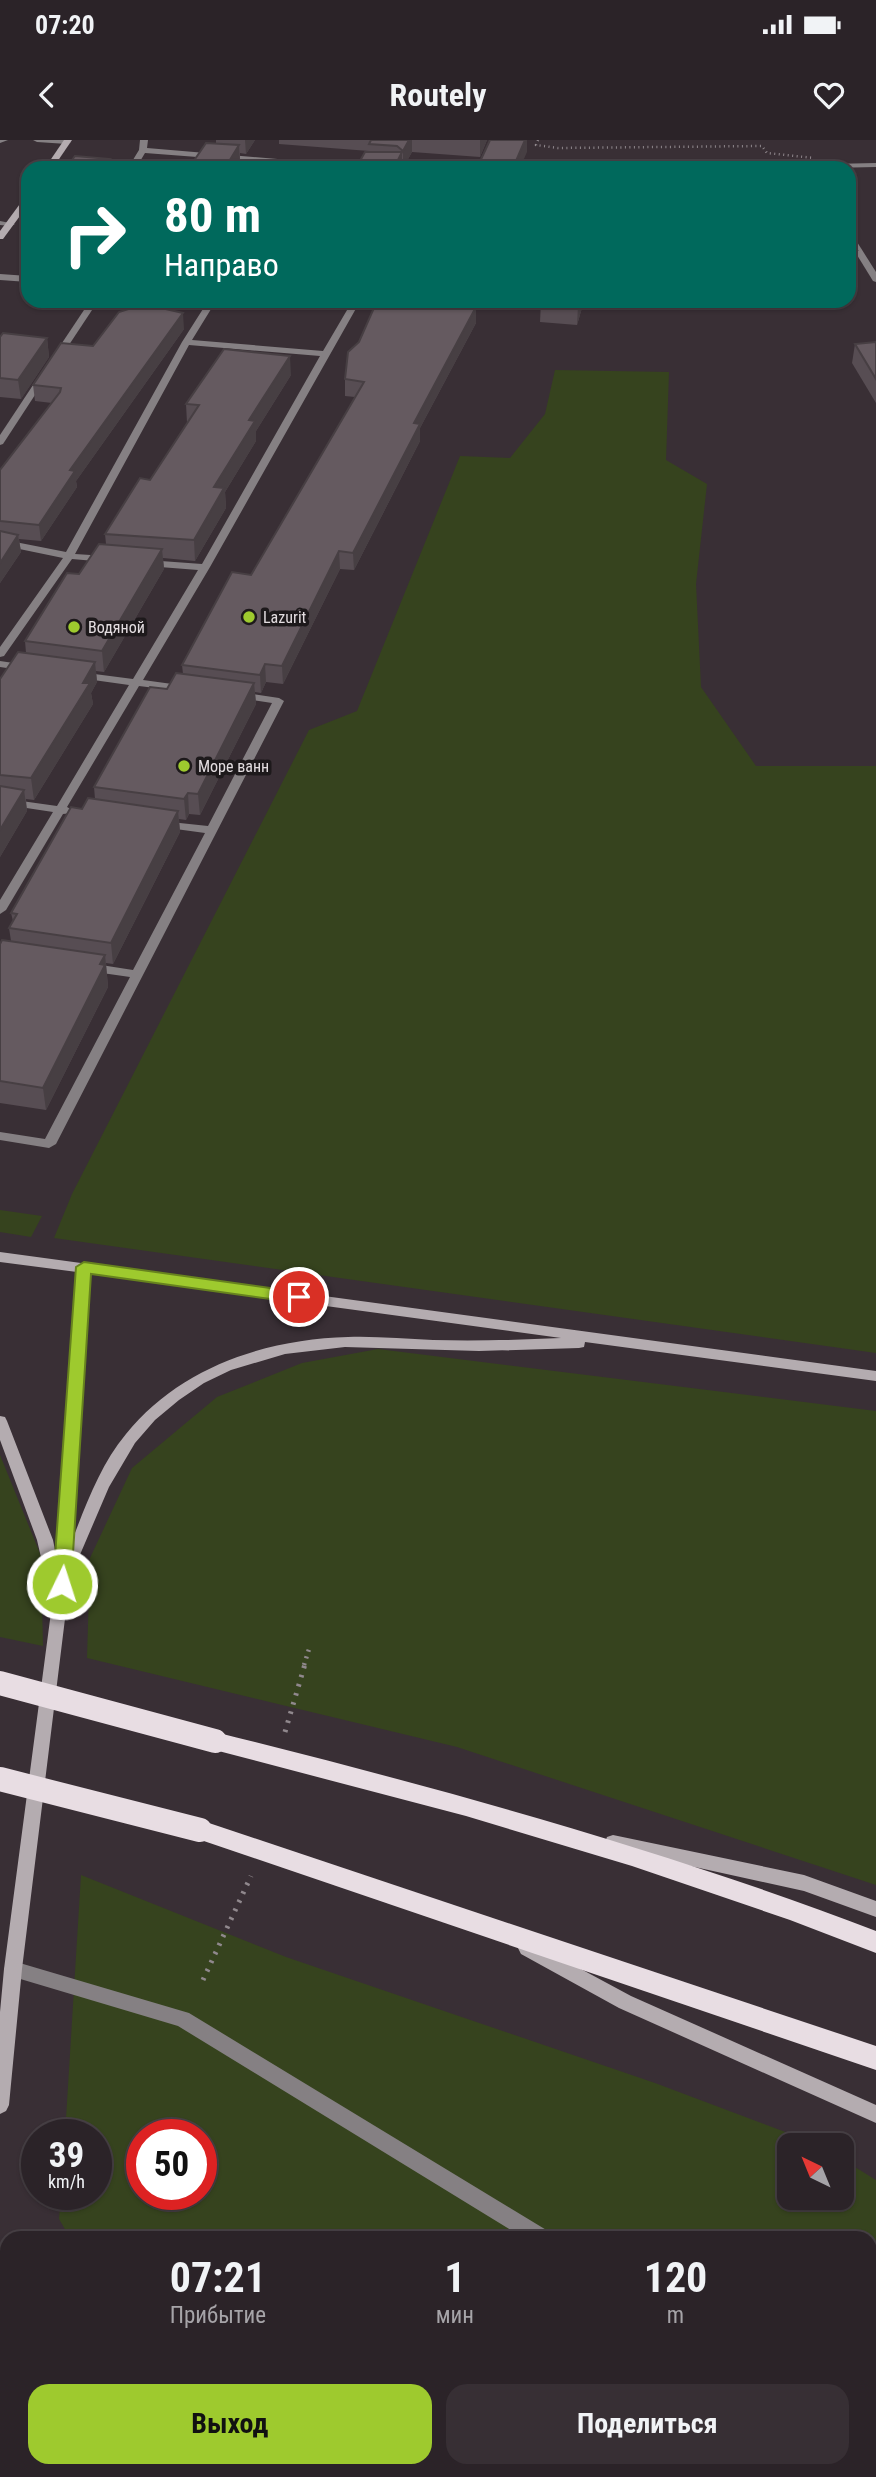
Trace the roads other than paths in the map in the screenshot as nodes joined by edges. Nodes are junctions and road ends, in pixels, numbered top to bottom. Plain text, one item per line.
1 (37, 140) edge
2 (144, 140) edge
3 (68, 141) edge
4 (144, 150) junction
5 (54, 161) edge
6 (137, 161) edge
7 (251, 161) edge
8 (876, 165) edge
9 (856, 166) edge
10 (21, 209) edge
11 (0, 223) edge
12 (11, 224) junction
13 (0, 237) edge
14 (856, 247) edge
15 (0, 277) edge
16 (21, 278) edge
17 (876, 279) edge
18 (89, 308) edge
19 (208, 308) edge
20 (352, 308) edge
21 (186, 342) junction
22 (326, 354) junction
23 (0, 442) edge
24 (0, 541) edge
25 (69, 556) junction
26 (124, 561) edge
27 (137, 562) edge
28 (205, 568) junction
29 (0, 654) edge
30 (0, 664) edge
31 (40, 670) edge
32 (67, 673) edge
33 (135, 682) junction
34 (200, 691) edge
35 (227, 694) edge
36 (0, 801) edge
37 (60, 810) junction
38 (88, 813) edge
39 (142, 821) edge
40 (211, 831) junction
41 (0, 910) edge
42 (81, 966) edge
43 (135, 974) junction
44 (0, 1136) edge
45 (0, 1257) edge
46 (84, 1267) junction
47 (622, 1342) junction
48 (876, 1376) edge
49 (0, 1421) edge
50 (62, 1584) junction
51 (61, 1608) junction
52 (0, 1683) edge
53 (0, 1779) edge
54 (534, 1825) junction
55 (876, 1909) edge
56 (483, 1923) junction
57 (876, 1942) edge
58 (13, 1969) junction
59 (876, 2058) edge
60 (0, 2105) edge
61 (876, 2114) edge
62 (530, 2231) edge

1 - 3 street
2 - 4 street
3 - 5 main road
4 - 6 street
4 - 7 street
8 - 9 street
10 - 12 main road
11 - 12 street
12 - 13 main road
14 - 17 street
15 - 16 street
18 - 23 street
19 - 21 street
20 - 22 street
21 - 22 street
21 - 25 street
22 - 28 street
24 - 25 street
25 - 26 street
25 - 29 street
27 - 28 street
28 - 33 street
30 - 31 street
32 - 33 street
33 - 34 street
33 - 37 street
35 - 40 street
36 - 37 street
37 - 38 street
37 - 41 street
39 - 40 street
40 - 43 street
42 - 43 street
43 - 44 street
45 - 46 main road
46 - 47 main road
46 - 50 main road
47 - 48 main road
47 - 50 main road
49 - 51 main road
50 - 51 main road
51 - 58 main road
52 - 54 highway, bridge
53 - 56 highway, bridge
54 - 55 main road
54 - 57 highway
56 - 59 highway
56 - 61 main road
58 - 60 main road
58 - 62 street

